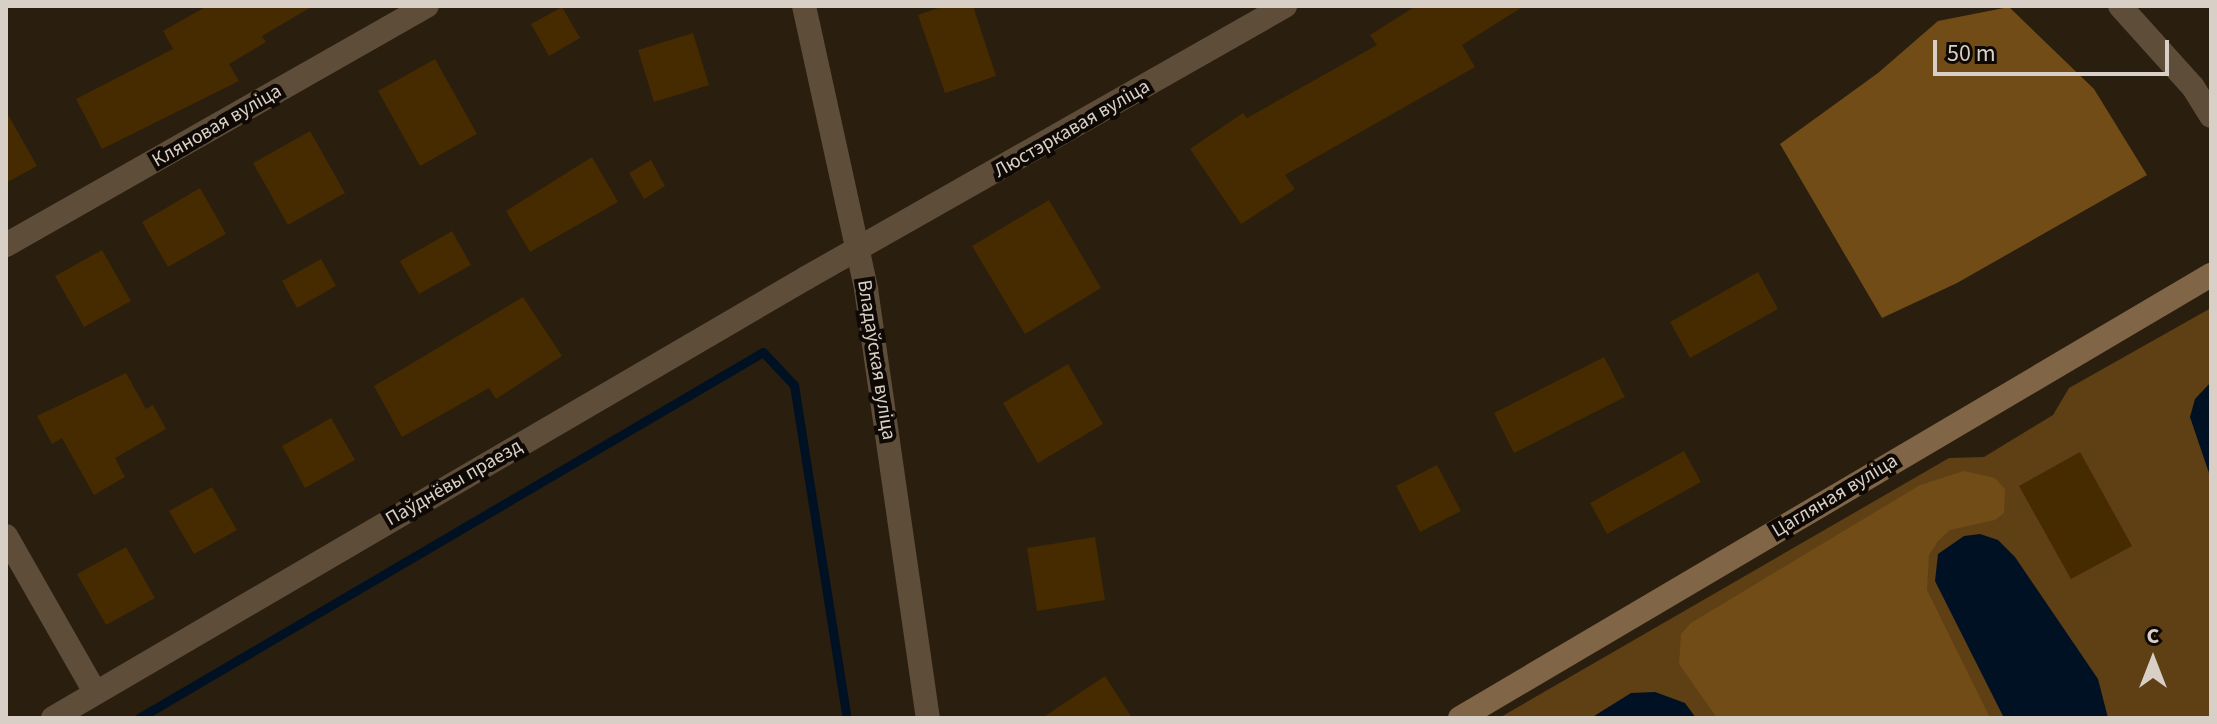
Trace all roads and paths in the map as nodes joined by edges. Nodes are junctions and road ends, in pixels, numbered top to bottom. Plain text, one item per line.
1 (427, 6) edge
2 (804, 6) edge
3 (1285, 6) edge
4 (2120, 6) edge
5 (2211, 116) edge
6 (6, 245) edge
7 (857, 248) junction
8 (2211, 275) edge
9 (6, 536) edge
10 (95, 692) junction
11 (53, 718) edge
12 (928, 718) edge
13 (1460, 718) edge

1 - 6 street, Кляновая вуліца
2 - 7 street, Владаўская вуліца
3 - 7 street, Люстэркавая вуліца
4 - 5 street
7 - 10 street, Паўднёвы праезд
7 - 12 street, Владаўская вуліца
8 - 13 street, Цагляная вуліца
9 - 10 street
10 - 11 street, Паўднёвы праезд

